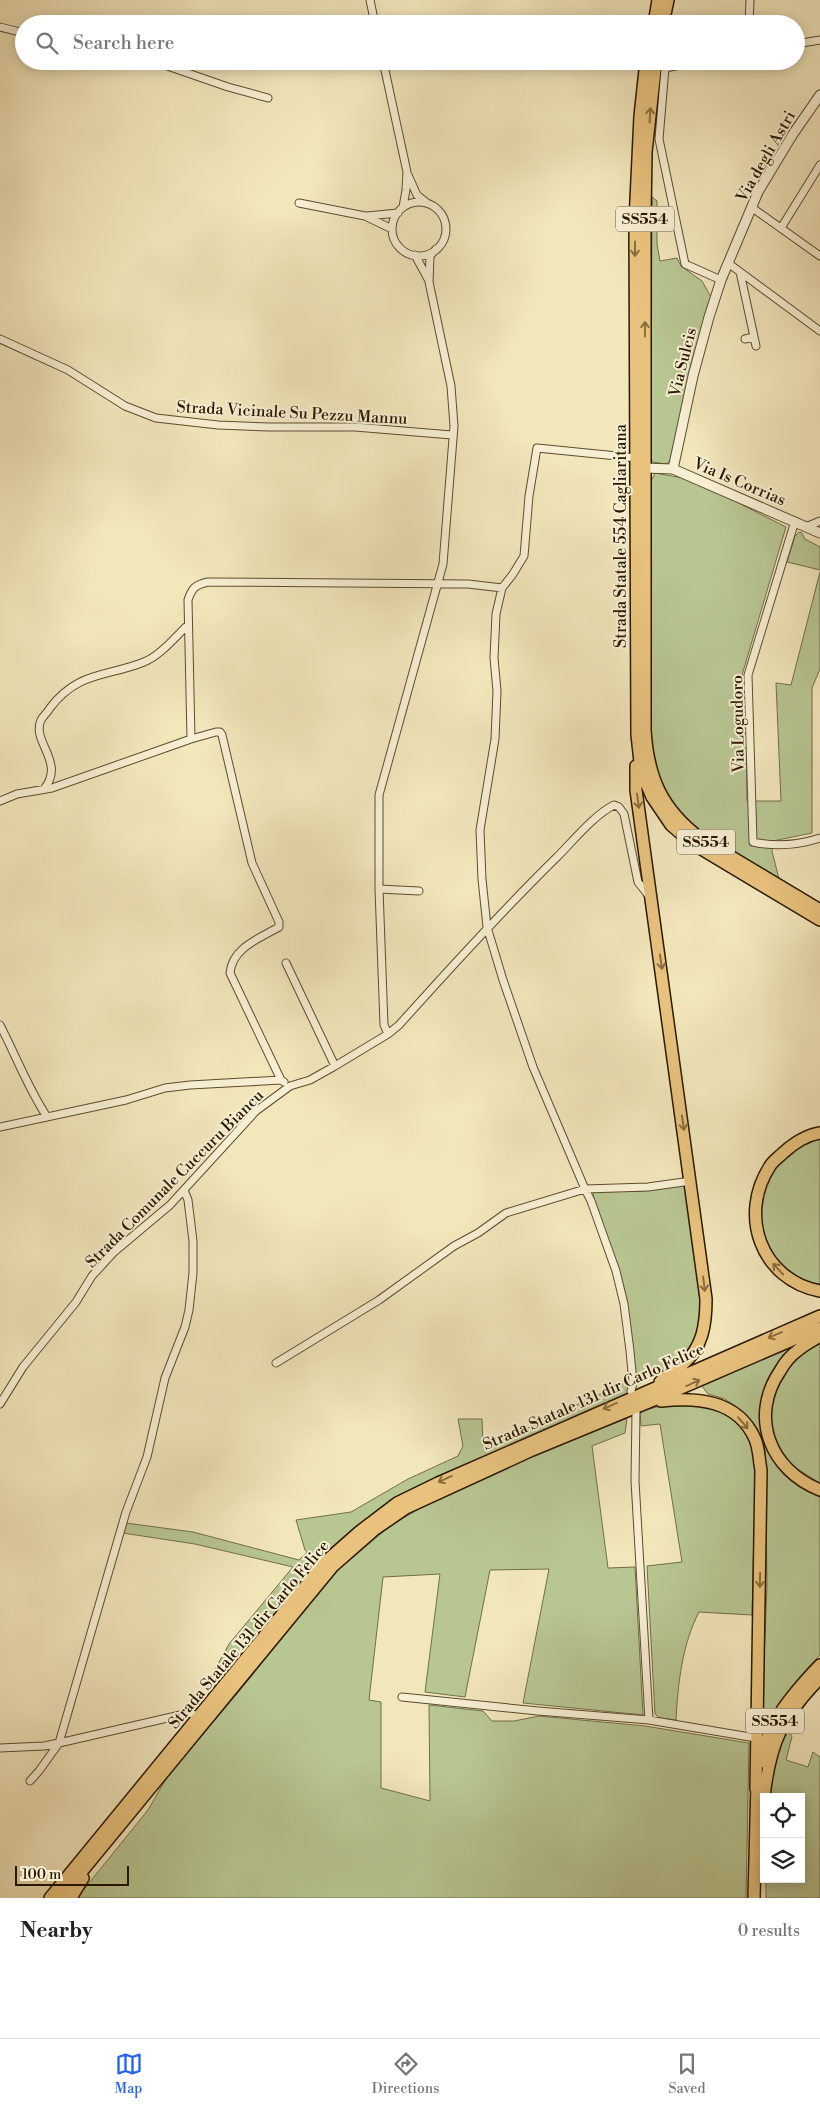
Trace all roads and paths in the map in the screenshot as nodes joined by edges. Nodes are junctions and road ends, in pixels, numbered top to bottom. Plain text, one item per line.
1 (370, 0) edge
2 (750, 0) edge
3 (666, 2) edge
4 (373, 15) edge
5 (659, 15) edge
6 (664, 15) edge
7 (749, 15) edge
8 (0, 27) edge
9 (15, 31) edge
10 (820, 40) edge
11 (805, 42) edge
12 (179, 70) edge
13 (385, 70) edge
14 (645, 70) edge
15 (660, 70) edge
16 (661, 70) edge
17 (819, 97) edge
18 (268, 98) dead end
19 (820, 165) edge
20 (406, 172) junction
21 (299, 202) dead end
22 (427, 203) junction
23 (751, 207) junction
24 (400, 210) junction
25 (364, 216) junction
26 (781, 228) junction
27 (392, 229) junction
28 (436, 250) junction
29 (414, 255) junction
30 (820, 256) edge
31 (728, 263) junction
32 (740, 272) junction
33 (721, 280) junction
34 (429, 282) junction
35 (820, 331) edge
36 (754, 337) junction
37 (0, 339) edge
38 (745, 339) dead end
39 (756, 346) dead end
40 (452, 435) junction
41 (636, 458) junction
42 (645, 468) junction
43 (673, 469) junction
44 (795, 521) junction
45 (820, 521) edge
46 (806, 527) junction
47 (820, 533) edge
48 (439, 585) junction
49 (502, 588) junction
50 (188, 625) junction
51 (637, 735) junction
52 (191, 739) junction
53 (44, 789) junction
54 (0, 801) edge
55 (820, 838) edge
56 (380, 890) junction
57 (419, 891) dead end
58 (652, 900) junction
59 (820, 910) edge
60 (820, 920) edge
61 (487, 927) junction
62 (286, 962) dead end
63 (0, 1026) edge
64 (388, 1034) junction
65 (335, 1066) junction
66 (281, 1080) junction
67 (290, 1086) junction
68 (47, 1117) junction
69 (0, 1127) edge
70 (820, 1133) edge
71 (691, 1181) junction
72 (585, 1189) junction
73 (184, 1190) junction
74 (820, 1291) edge
75 (820, 1316) edge
76 (820, 1328) edge
77 (820, 1336) edge
78 (276, 1363) dead end
79 (658, 1385) junction
80 (631, 1392) dead end
81 (649, 1402) junction
82 (0, 1404) edge
83 (636, 1411) dead end
84 (820, 1490) edge
85 (820, 1665) edge
86 (820, 1678) edge
87 (402, 1697) dead end
88 (199, 1716) junction
89 (649, 1720) junction
90 (756, 1738) junction
91 (59, 1743) junction
92 (0, 1748) edge
93 (30, 1781) dead end
94 (761, 1793) edge
95 (761, 1793) edge
96 (761, 1793) edge
97 (760, 1809) edge
98 (761, 1838) edge
99 (93, 1858) junction
100 (50, 1898) edge
101 (60, 1898) edge
102 (71, 1898) edge
103 (754, 1898) edge
104 (761, 1898) edge

1 - 4 street
2 - 7 street
3 - 5 highway
3 - 6 highway
8 - 9 street
10 - 11 street
12 - 18 street
13 - 20 street
14 -> 41 highway, Strada Statale 554 Cagliaritana / SS554
42 -> 15 highway, Strada Statale 554 Cagliaritana / SS554
16 - 33 street
17 - 23 street, Via degli Astri
19 - 26 street
20 - 22 street
20 - 24 street
21 - 25 street
22 - 24 street
22 - 28 street
23 - 26 street
23 - 31 street, Via degli Astri
24 - 25 street
24 - 27 street
25 - 27 street
26 - 30 street
27 - 29 street
28 - 29 street
28 - 34 street
29 - 34 street
31 - 32 street
31 - 33 street, Via Sulcis
32 - 35 street
32 - 36 street
33 - 43 street, Via Sulcis
34 - 40 street
36 - 38 street
36 - 39 street
37 - 40 street, Strada Vicinale Su Pezzu Mannu
40 - 48 street
41 - 49 street
41 - 51 highway, Strada Statale 554 Cagliaritana / SS554
42 - 43 street, Via Is Corrias
42 - 59 highway, Strada Statale 554 Cagliaritana / SS554
43 - 44 street, Via Is Corrias
44 - 46 street, Via Is Corrias
44 - 55 street, Via Logudoro
45 - 46 street
46 - 47 street, Via Is Corrias
48 - 49 street
48 - 50 street
48 - 56 street
49 - 61 street
50 - 52 street
50 - 53 street
51 -> 58 highway
51 - 60 highway, Strada Statale 554 Cagliaritana / SS554
52 - 53 street
52 - 66 street
53 - 54 street
56 - 57 street
56 - 64 street
58 - 61 street, Strada Comunale Cuccuru Biancu
58 -> 71 highway
61 - 64 street, Strada Comunale Cuccuru Biancu
61 - 72 street
62 - 65 street
63 - 68 street
64 - 65 street, Strada Comunale Cuccuru Biancu
65 - 67 street, Strada Comunale Cuccuru Biancu
66 - 67 street
66 - 68 street
67 - 73 street, Strada Comunale Cuccuru Biancu
68 - 69 street
74 -> 70 highway
71 - 72 street
71 -> 79 highway
72 - 78 street
72 - 80 street
73 - 82 street, Strada Comunale Cuccuru Biancu
73 - 91 street
75 -> 79 highway, Strada Statale 131 dir Carlo Felice
81 -> 76 highway, Strada Statale 131 dir Carlo Felice
77 - 84 highway
79 -> 88 highway, Strada Statale 131 dir Carlo Felice
81 -> 90 highway
81 - 99 highway, Strada Statale 131 dir Carlo Felice
83 - 89 street
85 - 95 highway, SS554
86 - 96 highway, SS554
87 - 89 street
88 - 91 street
88 - 100 highway, Strada Statale 131 dir Carlo Felice
89 - 90 street
90 - 94 highway
91 - 92 street
91 - 93 street
97 - 103 highway, SS554
98 - 104 highway, SS554
99 - 101 highway, Strada Statale 131 dir Carlo Felice
99 - 102 highway

